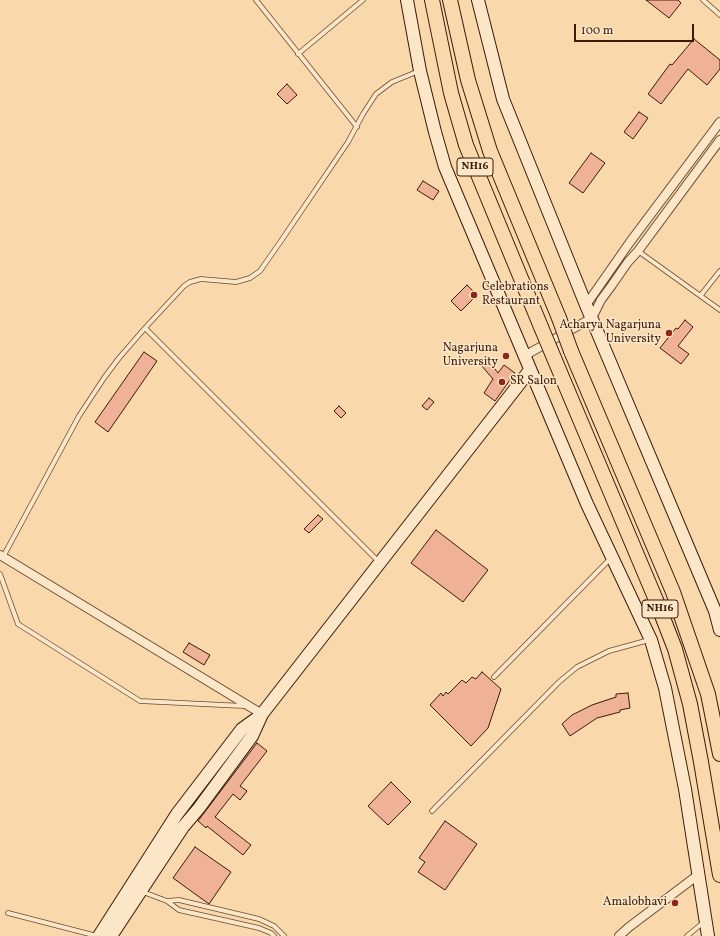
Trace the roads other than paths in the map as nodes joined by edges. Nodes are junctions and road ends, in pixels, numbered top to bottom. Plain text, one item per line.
1 (256, 0) edge
2 (363, 0) edge
3 (407, 0) edge
4 (432, 0) edge
5 (450, 0) edge
6 (478, 0) edge
7 (703, 0) edge
8 (720, 15) edge
9 (298, 54) junction
10 (420, 71) junction
11 (720, 122) edge
12 (357, 126) junction
13 (720, 140) edge
14 (638, 251) junction
15 (720, 271) edge
16 (701, 295) junction
17 (586, 305) junction
18 (720, 310) edge
19 (592, 318) junction
20 (145, 328) junction
21 (524, 356) junction
22 (530, 370) junction
23 (1, 556) edge
24 (612, 557) junction
25 (380, 563) junction
26 (0, 574) edge
27 (720, 630) edge
28 (651, 640) junction
29 (494, 676) dead end
30 (250, 706) junction
31 (262, 714) junction
32 (720, 754) edge
33 (432, 811) dead end
34 (698, 875) junction
35 (720, 875) edge
36 (141, 891) junction
37 (168, 902) junction
38 (8, 913) dead end
39 (706, 921) junction
40 (281, 935) edge
41 (99, 936) edge
42 (112, 936) edge
43 (274, 936) edge
44 (619, 936) edge
45 (687, 936) edge
46 (708, 936) edge

1 - 9 lane
2 - 9 lane
3 - 10 main road
4 - 35 highway, NH16, bridge
5 - 32 highway, NH16, bridge
6 - 17 main road
7 - 8 lane
9 - 12 lane
10 - 12 lane
10 - 21 main road
11 - 17 street
12 - 20 lane
13 - 14 street
14 - 16 lane
14 - 19 street
15 - 16 lane
16 - 18 lane
17 - 19 main road
19 - 21 street
19 - 27 main road
20 - 23 lane
20 - 25 lane
21 - 22 main road
22 - 24 main road
22 - 25 main road
23 - 30 street
24 - 28 main road
24 - 29 lane
25 - 31 main road
26 - 30 lane
28 - 33 lane
28 - 34 main road
30 - 31 street
31 - 36 main road
31 - 41 main road
34 - 39 main road
34 - 44 street
36 - 37 lane
36 - 42 main road
37 - 40 lane
37 - 43 lane
38 - 41 lane
39 - 45 lane
39 - 46 main road

